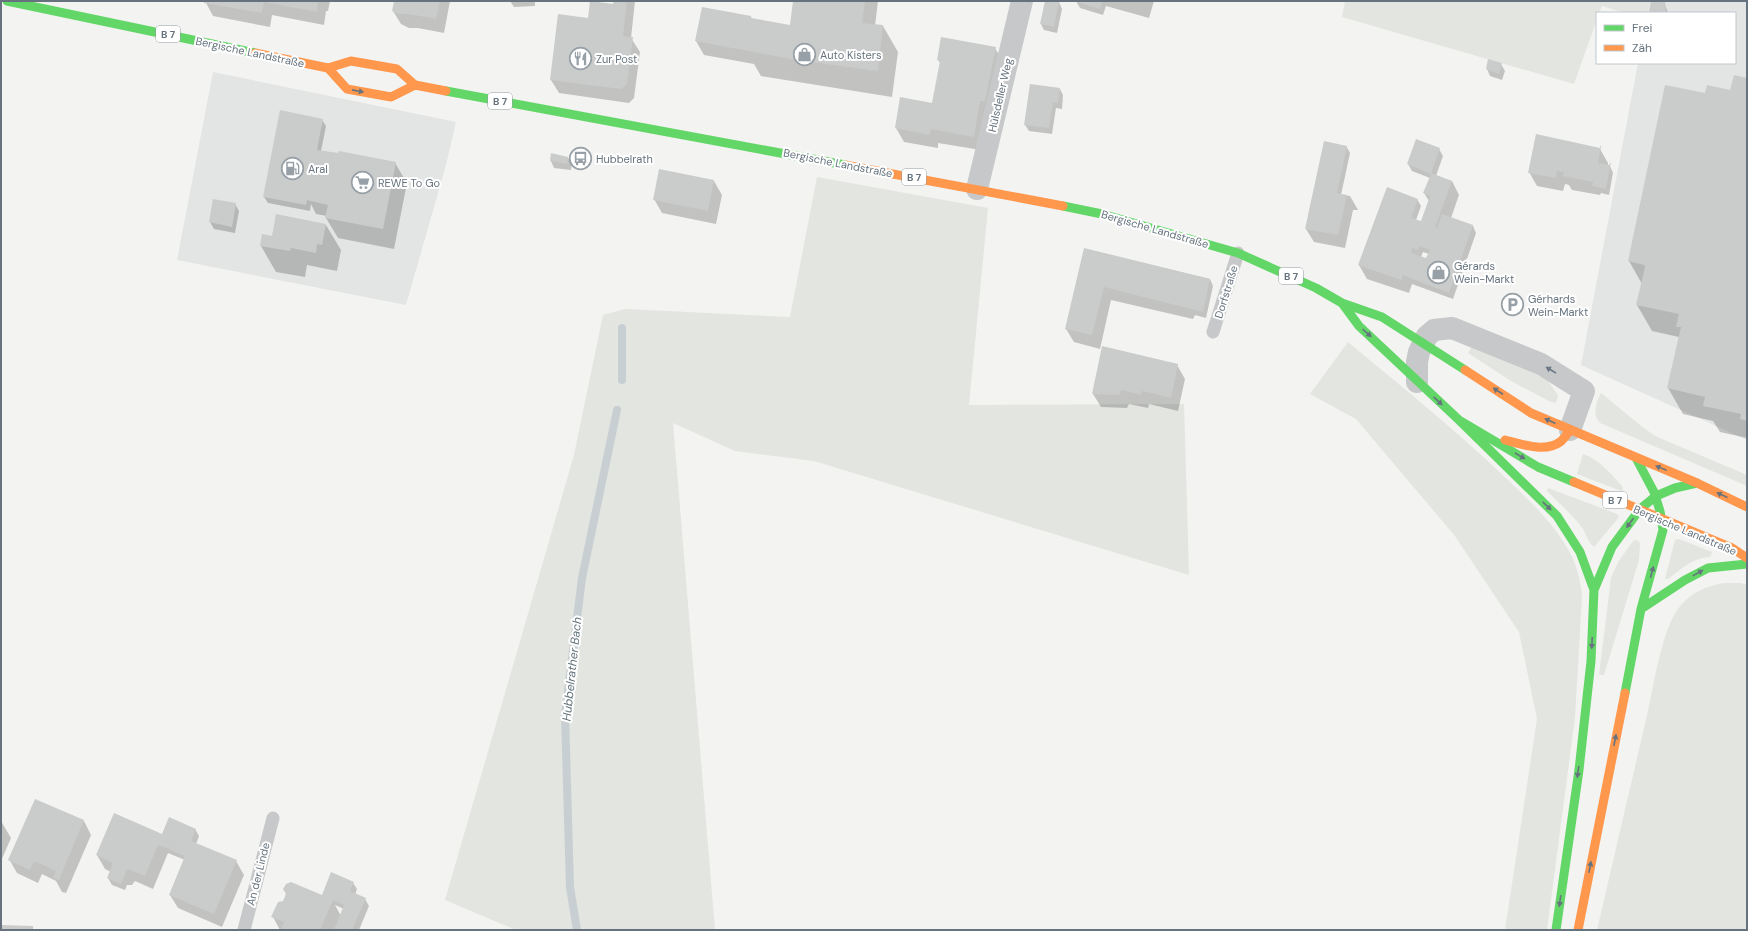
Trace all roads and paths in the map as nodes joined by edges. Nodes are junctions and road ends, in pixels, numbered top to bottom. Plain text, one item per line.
1 (7, 1) edge
2 (1022, 1) edge
3 (328, 68) junction
4 (415, 85) junction
5 (977, 188) junction
6 (1238, 253) junction
7 (1342, 303) junction
8 (1213, 332) dead end
9 (1423, 342) junction
10 (1417, 382) junction
11 (1459, 420) junction
12 (1570, 430) junction
13 (1486, 436) junction
14 (1636, 458) junction
15 (1697, 483) junction
16 (1656, 496) junction
17 (1747, 507) edge
18 (1640, 510) junction
19 (1663, 519) junction
20 (1747, 558) edge
21 (1747, 564) edge
22 (1594, 590) junction
23 (1641, 609) junction
24 (273, 818) dead end
25 (244, 930) edge
26 (1556, 930) edge
27 (1578, 930) edge

1 - 3 main road, Bergische Landstraße / B 7
2 - 5 street, Hülsdeller Weg
3 - 4 main road, Bergische Landstraße / B 7
3 -> 4 main road
4 - 5 main road, Bergische Landstraße / B 7
5 - 6 main road, Bergische Landstraße / B 7
6 - 7 main road, Bergische Landstraße / B 7
6 - 8 lane, Dorfstraße
7 - 9 main road, Bergische Landstraße / B 7
7 -> 10 main road, Bergische Landstraße / B 7
9 - 10 street
12 -> 9 main road, Bergische Landstraße / B 7
12 -> 9 street
10 -> 11 main road, Bergische Landstraße / B 7
11 - 13 main road, Bergische Landstraße / B 7
11 -> 22 main road
12 - 13 main road
12 - 14 main road, Bergische Landstraße / B 7
13 -> 18 main road, Bergische Landstraße / B 7
15 -> 14 main road, Bergische Landstraße / B 7
14 - 16 main road
15 - 16 main road
17 -> 15 main road, Bergische Landstraße / B 7
16 - 18 main road
16 - 19 main road
18 - 19 main road, Bergische Landstraße / B 7
18 -> 22 main road
19 - 20 main road, Bergische Landstraße / B 7
23 -> 19 main road
23 -> 21 main road
22 -> 26 main road
27 -> 23 main road
24 - 25 lane, An der Linde

